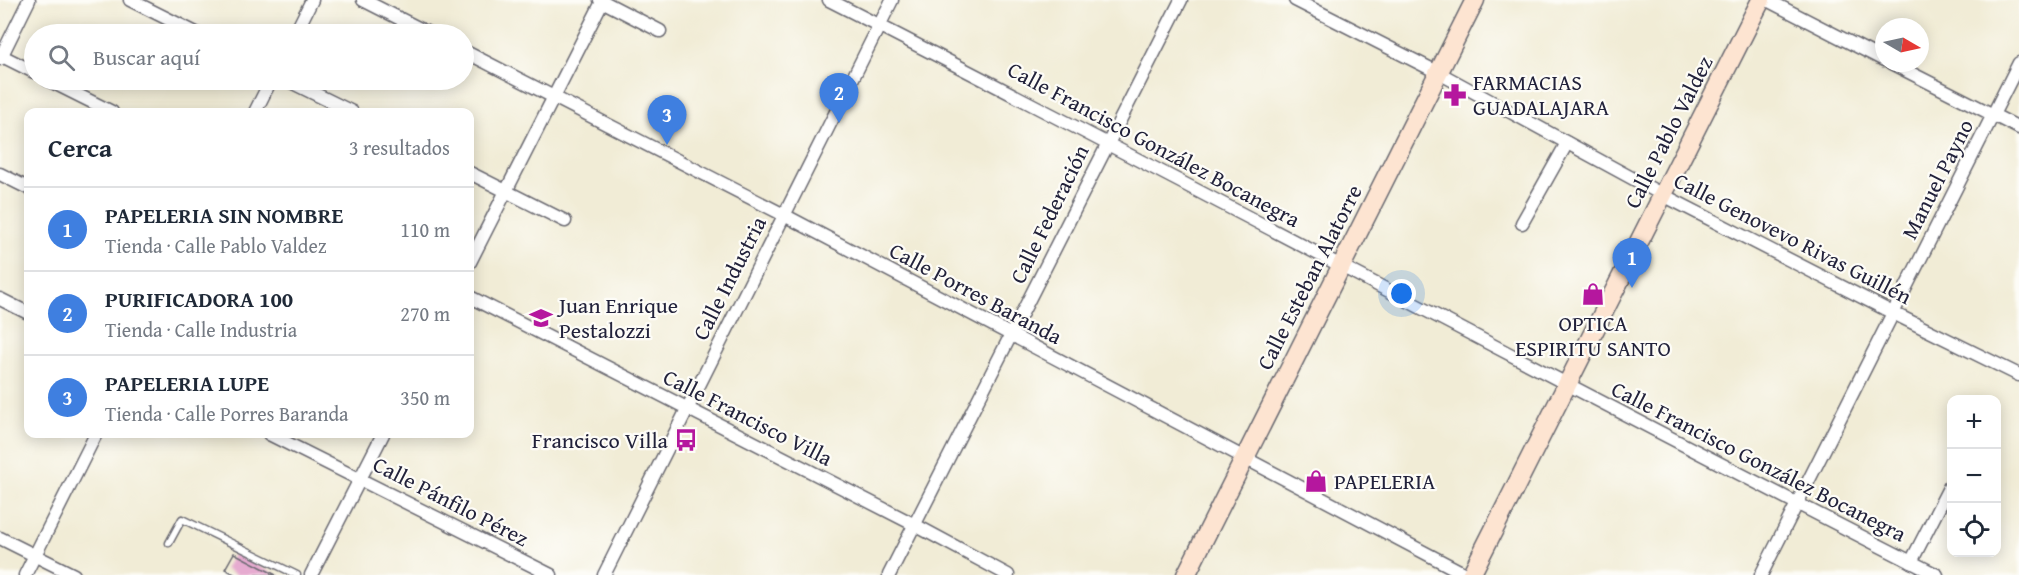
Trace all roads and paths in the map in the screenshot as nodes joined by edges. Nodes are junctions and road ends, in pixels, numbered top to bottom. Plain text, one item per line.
1 (29, 0) edge
2 (130, 0) edge
3 (312, 0) edge
4 (363, 0) edge
5 (602, 0) edge
6 (829, 0) edge
7 (892, 0) edge
8 (1180, 0) edge
9 (1295, 0) edge
10 (1475, 0) edge
11 (1761, 0) edge
12 (1767, 0) edge
13 (178, 24) edge
14 (299, 24) edge
15 (410, 24) edge
16 (879, 26) junction
17 (660, 31) dead end
18 (1875, 55) edge
19 (1, 56) edge
20 (474, 56) edge
21 (2019, 63) edge
22 (24, 67) edge
23 (1909, 72) edge
24 (1439, 73) junction
25 (68, 90) edge
26 (267, 90) edge
27 (307, 90) edge
28 (553, 97) junction
29 (104, 108) edge
30 (257, 108) edge
31 (343, 108) edge
32 (1993, 115) junction
33 (2019, 128) edge
34 (1108, 142) junction
35 (1567, 143) junction
36 (0, 174) edge
37 (474, 175) edge
38 (24, 186) edge
39 (506, 191) junction
40 (1663, 195) junction
41 (784, 215) junction
42 (565, 221) dead end
43 (1522, 223) dead end
44 (474, 254) edge
45 (1342, 266) junction
46 (0, 299) edge
47 (474, 299) edge
48 (24, 311) edge
49 (1893, 313) junction
50 (1012, 336) junction
51 (2019, 375) edge
52 (1567, 386) junction
53 (687, 410) junction
54 (94, 438) edge
55 (277, 438) edge
56 (381, 438) edge
57 (1244, 458) junction
58 (360, 479) junction
59 (1947, 492) edge
60 (1797, 504) junction
61 (915, 525) junction
62 (0, 538) edge
63 (169, 543) dead end
64 (34, 555) junction
65 (1911, 562) junction
66 (286, 572) edge
67 (24, 575) edge
68 (74, 575) edge
69 (297, 575) edge
70 (311, 575) edge
71 (551, 575) edge
72 (604, 575) edge
73 (889, 575) edge
74 (1008, 575) edge
75 (1186, 575) edge
76 (1469, 575) edge
77 (1761, 575) edge
78 (1937, 575) edge

1 - 19 street
2 - 13 street
3 - 14 street
4 - 15 street
5 - 17 street
5 - 28 street
6 - 16 street, Calle Francisco González Bocanegra
7 - 16 street, Calle Industria
8 - 34 street, Calle Federación
9 - 24 street, Calle Genovevo Rivas Guillén
10 - 24 street, Calle Esteban Alatorre
11 - 40 street, Calle Pablo Valdez
12 - 18 street
16 - 34 street, Calle Francisco González Bocanegra
16 - 41 street, Calle Industria
19 - 22 street
20 - 28 street, Calle Porres Baranda
21 - 32 street, Manuel Payno
23 - 32 street
24 - 35 street, Calle Genovevo Rivas Guillén
24 - 45 street, Calle Esteban Alatorre
25 - 29 street
26 - 30 street
27 - 31 street
28 - 39 street
28 - 41 street, Calle Porres Baranda
32 - 33 street
32 - 49 street, Manuel Payno
34 - 45 street, Calle Francisco González Bocanegra
34 - 50 street, Calle Federación
35 - 40 street, Calle Genovevo Rivas Guillén
35 - 43 street
36 - 38 street
37 - 39 street
39 - 42 street
39 - 44 street
40 - 49 street, Calle Genovevo Rivas Guillén
40 - 52 street, Calle Pablo Valdez
41 - 50 street, Calle Porres Baranda
41 - 53 street, Calle Industria
45 - 52 street, Calle Francisco González Bocanegra
45 - 57 street, Calle Esteban Alatorre
46 - 48 street
47 - 53 street, Calle Francisco Villa
49 - 51 street, Calle Genovevo Rivas Guillén
49 - 60 street, Manuel Payno
50 - 57 street, Calle Porres Baranda
50 - 61 street, Calle Federación
52 - 60 street, Calle Francisco González Bocanegra
52 - 76 street, Calle Pablo Valdez
53 - 61 street, Calle Francisco Villa
53 - 72 street, Calle Industria
54 - 64 street
55 - 58 street, Calle Pánfilo Pérez
56 - 58 street
57 - 75 street, Calle Esteban Alatorre
57 - 76 street, Calle Porres Baranda
58 - 70 street
58 - 71 street, Calle Pánfilo Pérez
59 - 65 street
60 - 65 street, Calle Francisco González Bocanegra
60 - 77 street, Manuel Payno
61 - 73 street, Calle Federación
61 - 74 street, Calle Francisco Villa
62 - 64 street
63 - 66 lane
64 - 67 street
64 - 68 street
65 - 78 street, Calle Francisco González Bocanegra
66 - 69 lane

